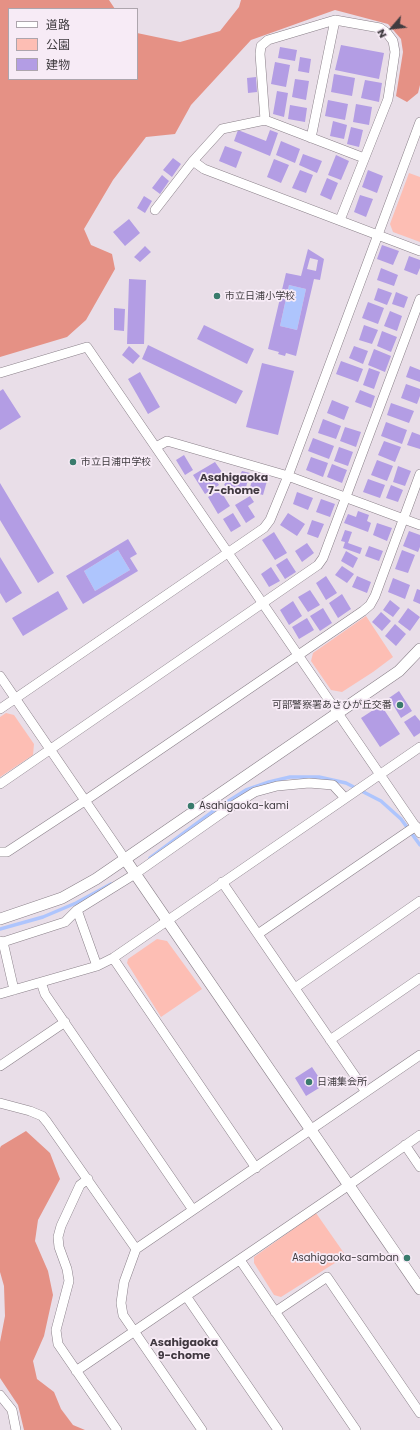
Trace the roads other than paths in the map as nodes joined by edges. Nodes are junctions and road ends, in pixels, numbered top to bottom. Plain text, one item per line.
1 (335, 20) junction
2 (265, 120) junction
3 (420, 122) edge
4 (311, 138) junction
5 (364, 158) junction
6 (193, 161) junction
7 (155, 210) dead end
8 (340, 220) junction
9 (378, 235) junction
10 (420, 251) edge
11 (420, 299) edge
12 (0, 373) edge
13 (156, 447) junction
14 (420, 474) edge
15 (288, 476) junction
16 (345, 497) junction
17 (403, 519) junction
18 (420, 525) edge
19 (229, 552) junction
20 (263, 603) junction
21 (419, 652) edge
22 (299, 655) junction
23 (0, 676) edge
24 (15, 698) junction
25 (0, 709) edge
26 (339, 713) junction
27 (420, 747) edge
28 (51, 750) junction
29 (380, 774) junction
30 (0, 784) edge
31 (346, 798) junction
32 (86, 800) junction
33 (418, 830) edge
34 (0, 852) edge
35 (125, 859) junction
36 (135, 874) junction
37 (222, 882) junction
38 (420, 902) edge
39 (78, 910) junction
40 (0, 919) edge
41 (167, 920) junction
42 (258, 934) junction
43 (2, 941) edge
44 (113, 958) junction
45 (97, 966) junction
46 (420, 978) edge
47 (41, 982) junction
48 (295, 988) junction
49 (14, 990) junction
50 (0, 994) edge
51 (65, 1022) junction
52 (330, 1040) junction
53 (420, 1055) edge
54 (0, 1066) edge
55 (366, 1092) junction
56 (0, 1102) edge
57 (312, 1130) junction
58 (420, 1135) edge
59 (405, 1145) junction
60 (420, 1167) edge
61 (256, 1168) junction
62 (88, 1179) junction
63 (349, 1185) junction
64 (193, 1210) junction
65 (136, 1249) junction
66 (240, 1260) junction
67 (420, 1289) edge
68 (186, 1296) junction
69 (275, 1312) junction
70 (134, 1331) junction
71 (76, 1371) junction
72 (0, 1395) edge
73 (420, 1413) edge
74 (16, 1430) edge
75 (117, 1430) edge
76 (202, 1430) edge
77 (278, 1430) edge
78 (356, 1430) edge

1 - 2 street
1 - 4 street
1 - 5 street
2 - 4 street
2 - 6 street
3 - 9 street
4 - 5 street
5 - 8 street
6 - 7 street
6 - 8 street
8 - 9 street
9 - 10 street
9 - 15 street
11 - 16 street
12 - 13 street
13 - 15 street
13 - 19 street
14 - 17 street
15 - 16 street
15 - 19 street
16 - 17 street
16 - 20 street
17 - 18 street
17 - 22 street
19 - 20 street
19 - 24 street
20 - 22 street
20 - 28 street
21 - 26 street
22 - 26 street
22 - 32 street
23 - 24 street
24 - 25 street
24 - 28 street
26 - 29 street
26 - 35 street
27 - 29 street
28 - 30 street
28 - 32 street
29 - 31 street
29 - 33 street
31 - 36 street
31 - 37 street
32 - 34 street
32 - 35 street
33 - 42 street
35 - 36 street
35 - 40 street
36 - 39 street
36 - 41 street
37 - 41 street
37 - 42 street
38 - 48 street
39 - 43 street
39 - 45 street
41 - 44 street
41 - 57 street
42 - 48 street
43 - 49 street
44 - 45 street
44 - 61 street
45 - 47 street
46 - 52 street
47 - 49 street
47 - 51 street
48 - 52 street
49 - 50 street
51 - 54 street
51 - 64 street
52 - 55 street
53 - 55 street
55 - 57 street
56 - 62 street
57 - 61 street
57 - 63 street
58 - 59 street
59 - 60 street
59 - 63 street
61 - 64 street
62 - 65 street
62 - 71 street
63 - 66 street
63 - 67 street
64 - 65 street
65 - 70 street
66 - 68 street
66 - 69 street
68 - 70 street
68 - 77 street
69 - 73 street
69 - 78 street
70 - 71 street
70 - 76 street
71 - 75 street
72 - 74 street

